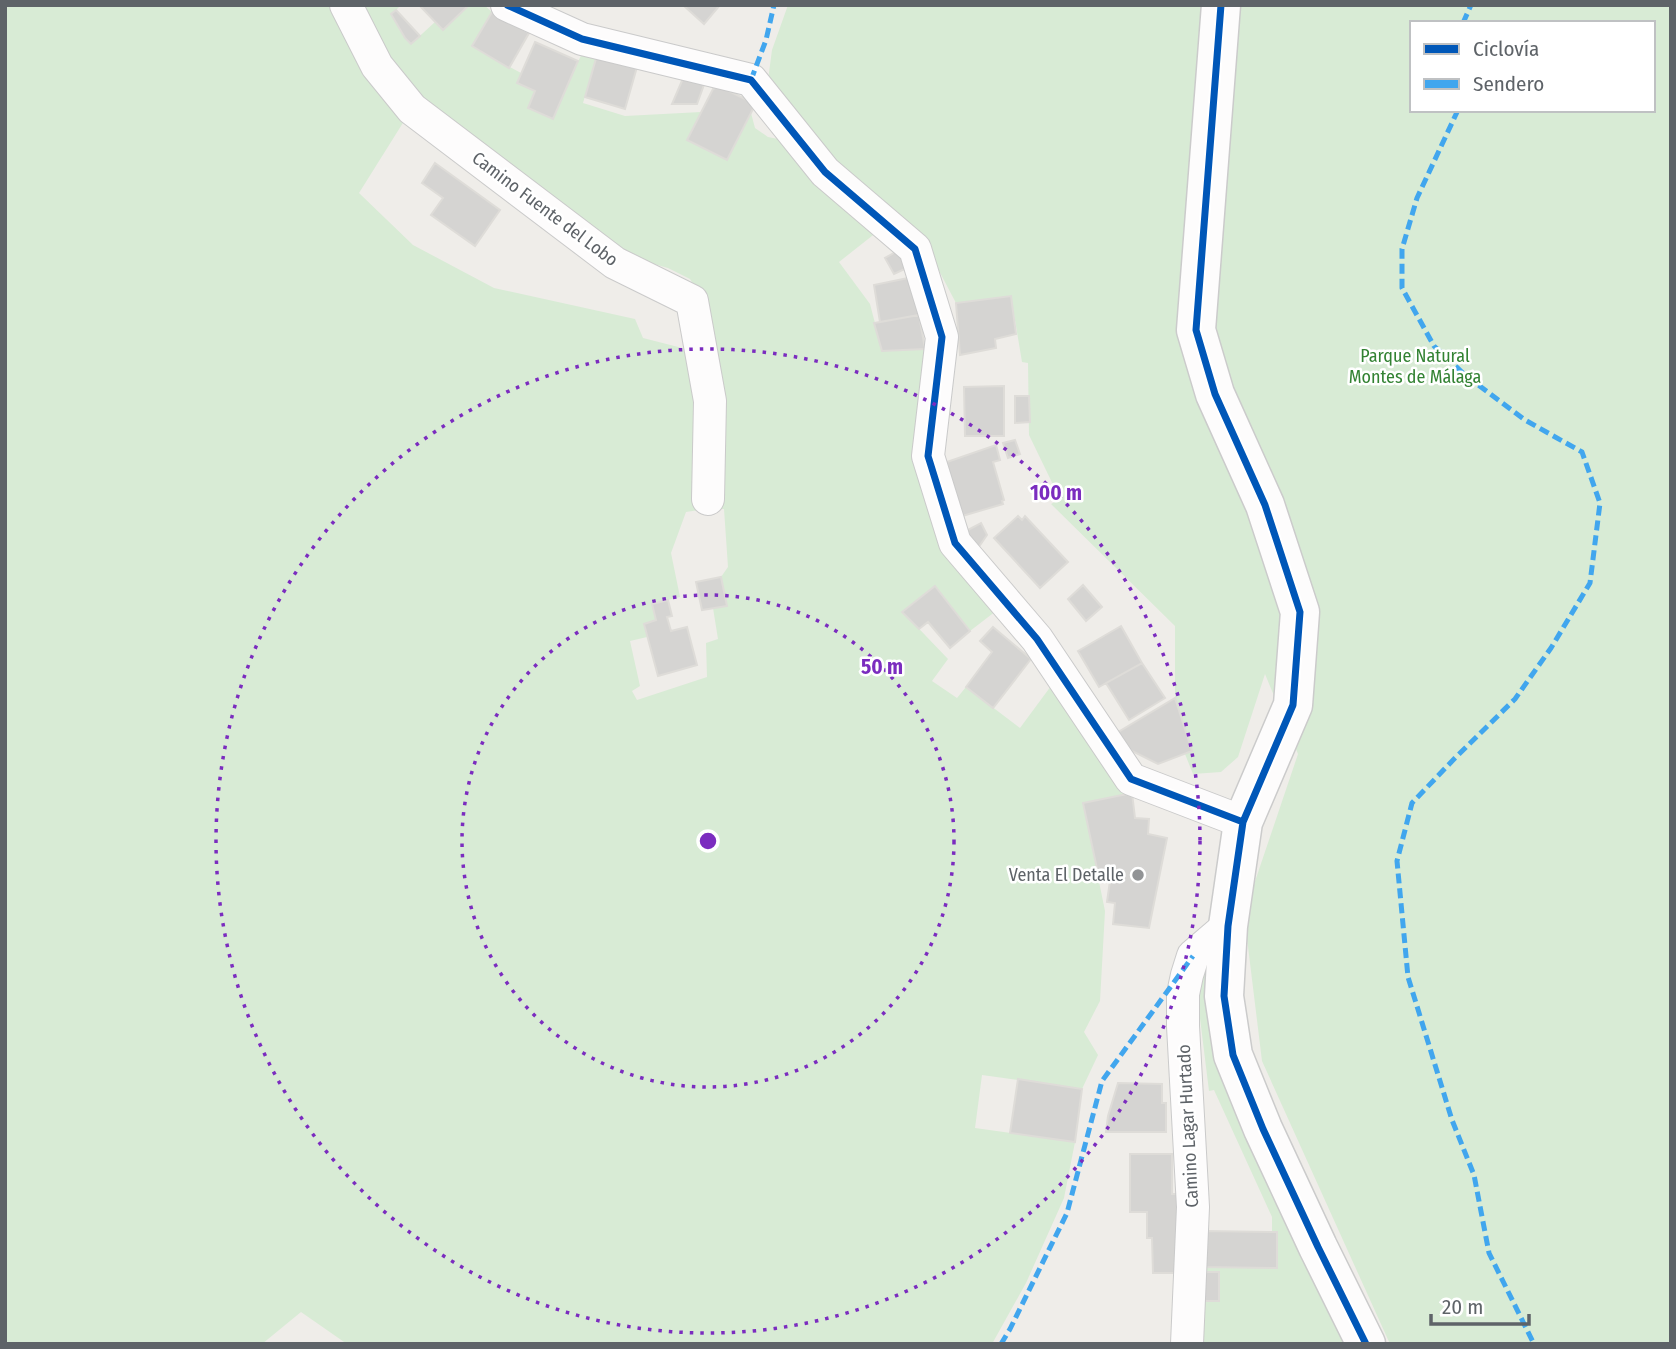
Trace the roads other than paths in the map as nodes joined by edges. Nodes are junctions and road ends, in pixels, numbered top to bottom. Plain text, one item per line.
1 (346, 5) edge
2 (507, 5) edge
3 (1221, 5) edge
4 (708, 499) dead end
5 (1243, 822) junction
6 (1228, 926) junction
7 (1187, 1344) edge
8 (1366, 1344) edge

1 - 4 street, Camino Fuente del Lobo
2 - 5 street
3 - 5 main road
5 - 6 main road
6 - 7 street, Camino Lagar Hurtado
6 - 8 main road

